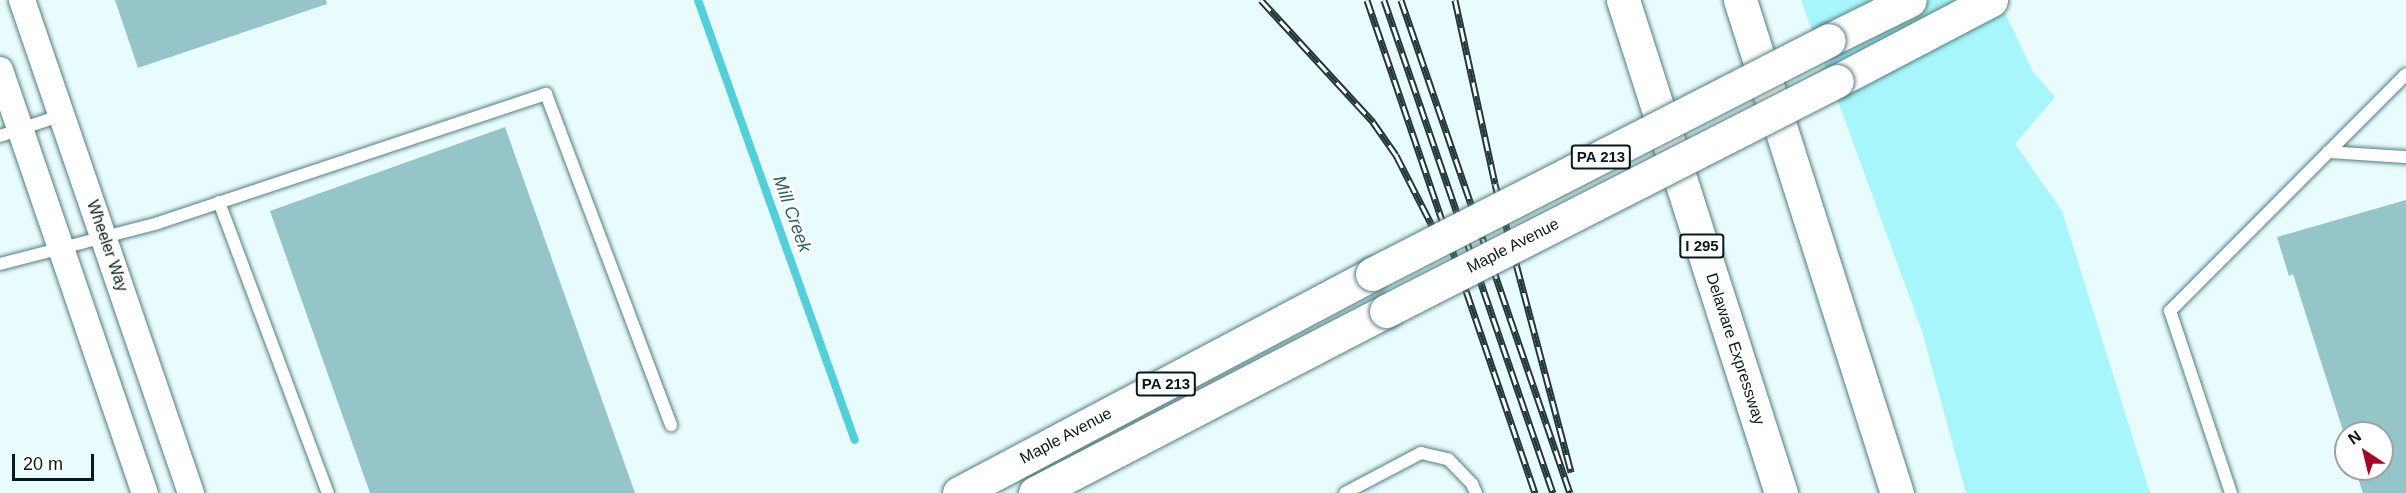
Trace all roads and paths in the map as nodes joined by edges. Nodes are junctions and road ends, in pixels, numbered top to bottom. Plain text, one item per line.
1 (22, 0) edge
2 (1623, 0) edge
3 (1740, 0) edge
4 (1910, 0) edge
5 (1991, 0) edge
6 (0, 69) edge
7 (2406, 74) edge
8 (62, 115) junction
9 (10, 133) edge
10 (2328, 152) junction
11 (2406, 158) edge
12 (219, 202) junction
13 (104, 238) junction
14 (60, 249) junction
15 (0, 264) edge
16 (671, 426) dead end
17 (145, 493) edge
18 (191, 493) edge
19 (328, 493) edge
20 (959, 493) edge
21 (1035, 493) edge
22 (1345, 493) edge
23 (1476, 493) edge
24 (1781, 493) edge
25 (1897, 493) edge
26 (2231, 493) edge

1 - 8 street, Wheeler Way
2 - 24 main road, Delaware Expressway / I 295
3 - 25 main road
4 - 20 main road, Maple Avenue / PA 213, bridge
5 - 21 main road, Maple Avenue / PA 213, bridge
6 - 9 street
7 - 10 lane
8 - 9 lane
8 - 13 street, Wheeler Way
9 - 14 street
10 - 11 lane
10 - 26 lane
12 - 13 lane
12 - 16 lane
12 - 19 lane
13 - 14 lane
13 - 18 street, Wheeler Way
14 - 15 lane
14 - 17 street
22 - 23 lane

